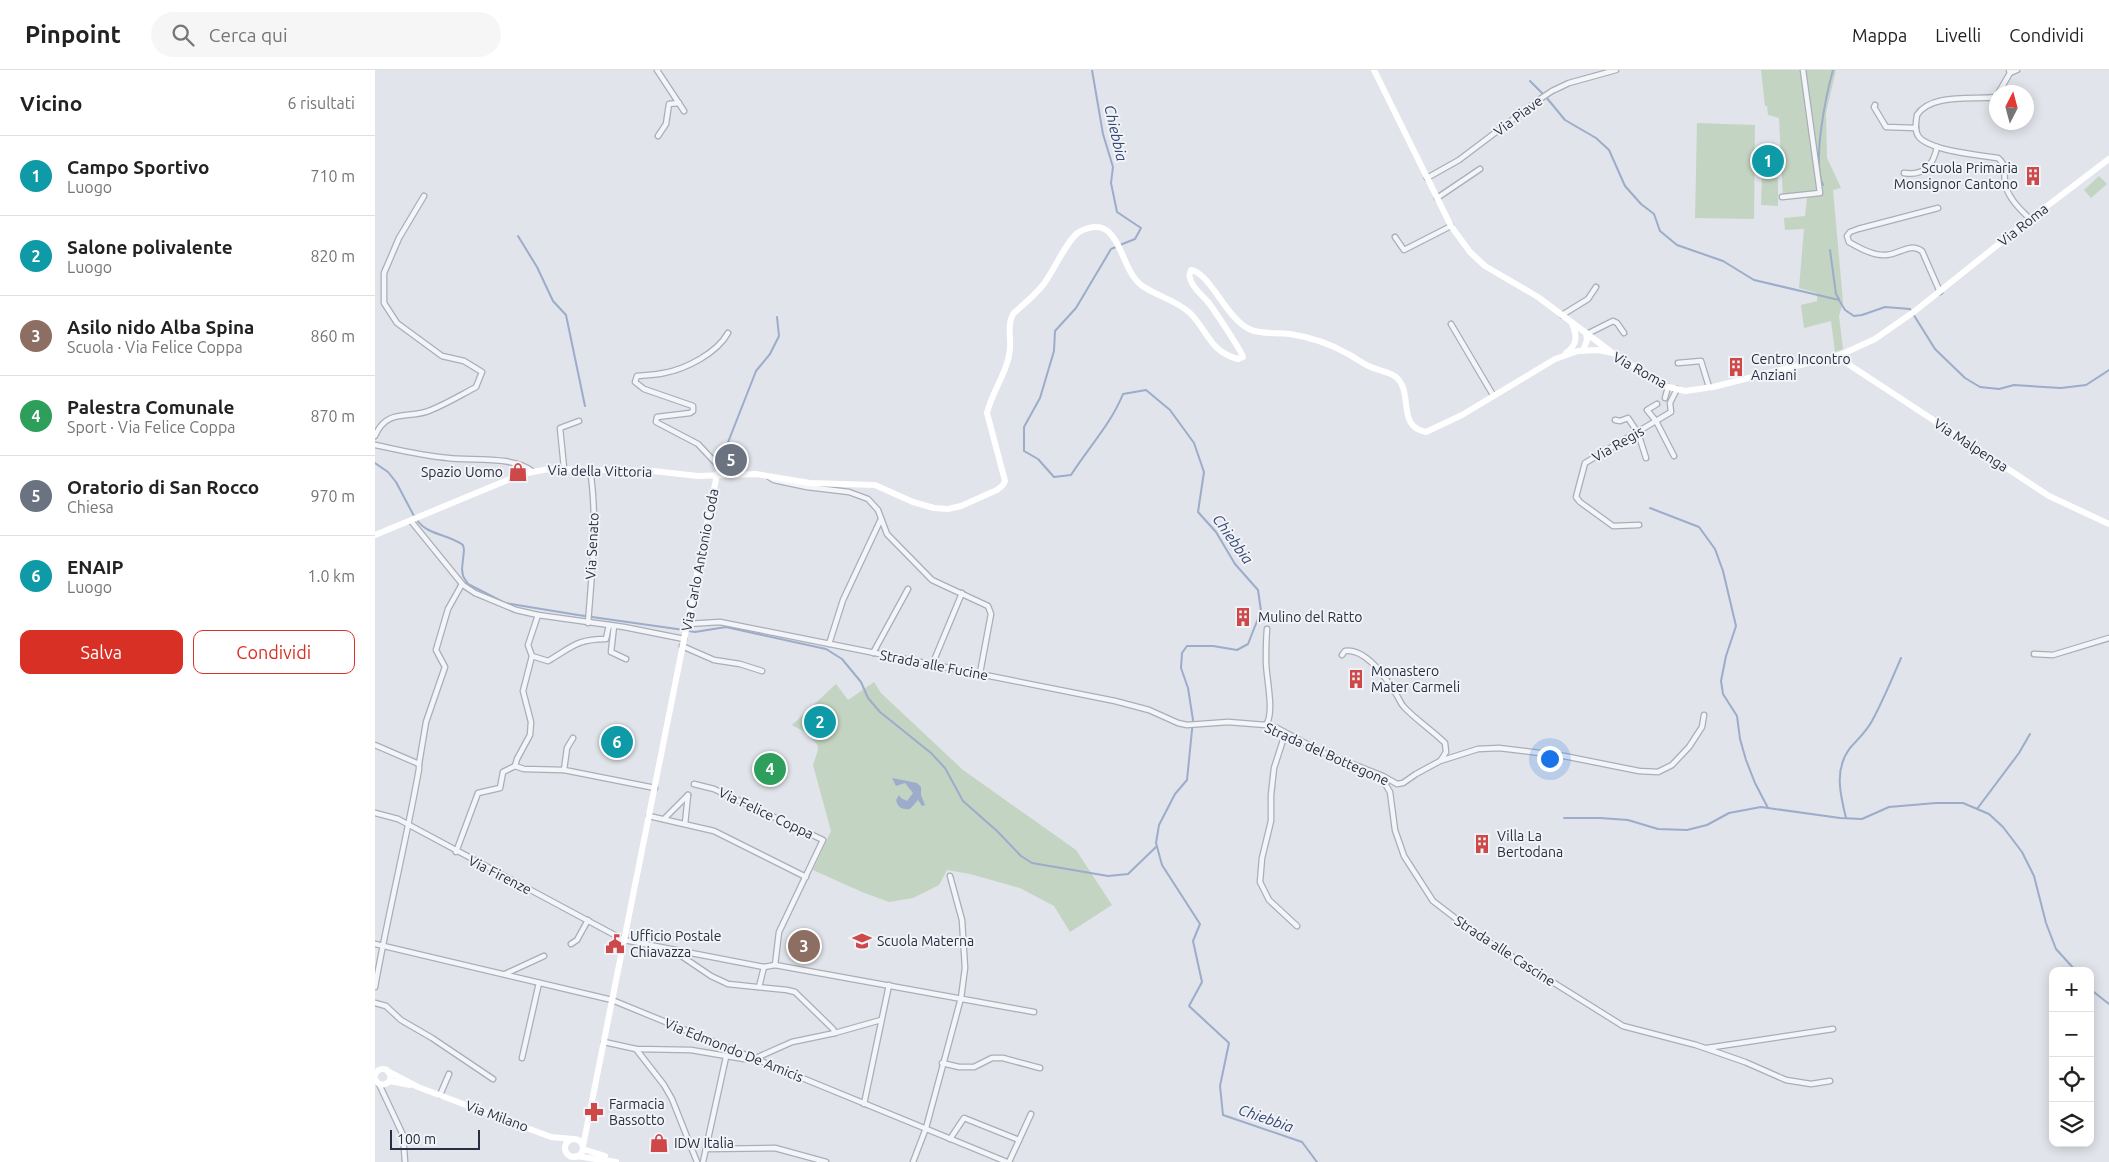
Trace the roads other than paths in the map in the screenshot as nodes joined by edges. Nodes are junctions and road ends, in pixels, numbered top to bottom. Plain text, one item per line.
1 (657, 70) edge
2 (1374, 70) edge
3 (1615, 70) edge
4 (1803, 70) edge
5 (2017, 70) edge
6 (2009, 72) edge
7 (2002, 85) edge
8 (1989, 98) edge
9 (679, 103) junction
10 (1875, 104) dead end
11 (683, 110) dead end
12 (1916, 128) junction
13 (658, 136) dead end
14 (1937, 147) junction
15 (2109, 159) edge
16 (1480, 170) dead end
17 (1904, 173) dead end
18 (1427, 178) junction
19 (424, 196) dead end
20 (1781, 197) dead end
21 (1437, 198) junction
22 (1938, 208) dead end
23 (2030, 219) junction
24 (1451, 226) junction
25 (1395, 237) dead end
26 (1596, 287) dead end
27 (1940, 292) junction
28 (1562, 315) junction
29 (1571, 322) junction
30 (1451, 324) dead end
31 (728, 333) dead end
32 (1624, 333) dead end
33 (1291, 334) joint
34 (1586, 334) junction
35 (1576, 340) junction
36 (1583, 351) junction
37 (1613, 354) junction
38 (1839, 355) junction
39 (1555, 359) junction
40 (1677, 363) dead end
41 (1709, 387) junction
42 (1668, 388) junction
43 (1677, 389) junction
44 (1493, 395) junction
45 (1665, 398) dead end
46 (1657, 404) dead end
47 (1615, 420) dead end
48 (579, 421) dead end
49 (1656, 421) junction
50 (1638, 433) junction
51 (375, 436) edge
52 (375, 445) edge
53 (723, 454) dead end
54 (1674, 456) dead end
55 (1646, 458) dead end
56 (564, 468) junction
57 (721, 468) junction
58 (590, 469) junction
59 (532, 471) junction
60 (717, 474) junction
61 (726, 474) junction
62 (769, 477) junction
63 (415, 519) junction
64 (881, 519) junction
65 (2109, 524) edge
66 (1639, 525) dead end
67 (375, 535) edge
68 (462, 584) junction
69 (908, 588) dead end
70 (962, 593) junction
71 (538, 615) junction
72 (588, 623) junction
73 (687, 624) junction
74 (611, 625) junction
75 (1267, 629) dead end
76 (2109, 638) edge
77 (684, 639) junction
78 (829, 644) junction
79 (682, 646) junction
80 (873, 653) junction
81 (2034, 654) dead end
82 (1342, 655) dead end
83 (532, 656) junction
84 (626, 659) dead end
85 (931, 665) junction
86 (762, 671) dead end
87 (980, 674) junction
88 (1704, 715) dead end
89 (1178, 723) joint
90 (1265, 725) junction
91 (1285, 734) junction
92 (573, 738) dead end
93 (375, 745) edge
94 (1440, 761) junction
95 (419, 764) junction
96 (515, 766) junction
97 (564, 770) junction
98 (1381, 776) junction
99 (694, 784) dead end
100 (655, 788) junction
101 (375, 813) edge
102 (649, 816) junction
103 (664, 819) junction
104 (685, 824) junction
105 (409, 825) junction
106 (456, 852) junction
107 (950, 876) dead end
108 (806, 877) junction
109 (588, 920) junction
110 (1297, 926) dead end
111 (624, 940) junction
112 (375, 944) edge
113 (571, 944) dead end
114 (383, 946) junction
115 (671, 949) junction
116 (544, 956) dead end
117 (775, 965) junction
118 (764, 967) junction
119 (505, 974) junction
120 (539, 983) junction
121 (889, 984) junction
122 (375, 987) edge
123 (759, 987) junction
124 (961, 998) junction
125 (612, 1000) junction
126 (375, 1003) edge
127 (1034, 1012) dead end
128 (881, 1020) junction
129 (1833, 1029) dead end
130 (835, 1033) junction
131 (604, 1042) junction
132 (1705, 1048) junction
133 (636, 1049) junction
134 (726, 1057) junction
135 (522, 1058) dead end
136 (756, 1058) junction
137 (942, 1063) junction
138 (1040, 1068) dead end
139 (377, 1069) edge
140 (389, 1072) junction
141 (449, 1074) dead end
142 (376, 1079) edge
143 (493, 1079) dead end
144 (389, 1082) junction
145 (1830, 1082) dead end
146 (419, 1087) junction
147 (440, 1095) junction
148 (386, 1098) junction
149 (864, 1104) junction
150 (1031, 1114) dead end
151 (587, 1125) junction
152 (926, 1128) junction
153 (553, 1138) junction
154 (574, 1139) junction
155 (950, 1139) junction
156 (1019, 1140) junction
157 (583, 1148) junction
158 (566, 1149) junction
159 (706, 1149) junction
160 (576, 1156) junction
161 (613, 1161) edge
162 (405, 1162) edge
163 (697, 1162) edge
164 (703, 1162) edge
165 (826, 1162) edge
166 (913, 1162) edge
167 (1008, 1162) edge

1 - 9 street
2 - 18 street
3 - 18 street, Via Piave
4 - 20 street
5 - 6 street
6 - 7 street
8 - 12 street
9 - 11 street
9 - 13 street
10 - 12 street
12 - 14 street
14 - 17 street
14 - 23 street
15 - 23 street, Via Roma
16 - 21 street
18 - 21 street
19 - 51 street
21 - 24 street
22 - 27 street
23 - 27 street, Via Roma
24 - 25 street
24 - 28 street
26 - 28 street
27 - 38 street, Via Roma
28 - 29 street
29 - 34 street
29 - 35 street
30 - 44 street
31 - 57 street
32 - 34 street
33 - 44 street, Via Roma
33 - 62 street, Via della Vittoria
34 - 36 street
34 - 37 street
35 - 36 street
35 - 39 street
36 - 37 street, Via Roma
36 - 39 street, Via Roma
37 - 42 street, Via Roma
38 - 41 street, Via Roma
38 - 65 street, Via Malpenga
39 - 44 street, Via Roma
40 - 41 street
41 - 43 street, Via Roma
42 - 43 street, Via Roma
42 - 45 street
43 - 49 street, Via Regis
46 - 49 street
47 - 50 street
48 - 56 street
49 - 50 street, Via Regis
49 - 54 street
50 - 55 street
50 - 66 street, Via Regis
52 - 59 street
53 - 57 street
56 - 58 street, Via della Vittoria
56 - 59 street, Via della Vittoria
57 - 61 street
58 - 60 street, Via della Vittoria
58 - 72 street, Via Senato
59 - 63 street, Via della Vittoria
60 - 61 street, Via della Vittoria
60 - 73 street, Via Carlo Antonio Coda
61 - 62 street, Via della Vittoria
62 - 64 street
63 - 67 street, Via della Vittoria
63 - 68 street
64 - 70 street
64 - 78 street
68 - 71 street
68 - 95 street
69 - 80 street
70 - 85 street
70 - 87 street
71 - 72 street
71 - 83 street
72 - 74 street
73 - 77 street, Via Carlo Antonio Coda
73 - 78 street, Strada alle Fucine
74 - 77 street
74 - 83 street
74 - 84 street
75 - 90 street
76 - 81 street
77 - 79 street, Via Carlo Antonio Coda
78 - 80 street, Strada alle Fucine
79 - 86 street, Via Carlo Antonio Coda
79 - 100 street, Via Carlo Antonio Coda
80 - 85 street, Strada alle Fucine
82 - 94 street
83 - 96 street
85 - 87 street, Strada alle Fucine
87 - 89 street, Strada alle Fucine
88 - 94 street, Strada del Bottegone
89 - 90 street, Strada del Bottegone
90 - 91 street, Strada del Bottegone
91 - 98 street, Strada del Bottegone
91 - 110 street
92 - 97 street
93 - 95 street
94 - 98 street, Strada del Bottegone
95 - 105 street
96 - 97 street
96 - 106 street
97 - 100 street
98 - 132 street, Strada alle Cascine
99 - 108 street, Via Felice Coppa
100 - 102 street, Via Carlo Antonio Coda
101 - 105 street, Via Firenze
102 - 103 street
102 - 111 street, Via Carlo Antonio Coda
103 - 104 street
103 - 104 street
104 - 108 street
105 - 106 street, Via Firenze
105 - 114 street
106 - 109 street, Via Firenze
107 - 124 street
108 - 117 street, Via Felice Coppa
109 - 111 street, Via Firenze
109 - 113 street
111 - 115 street
111 - 125 street, Via Carlo Antonio Coda
112 - 114 street, Via Edmondo De Amicis
114 - 119 street, Via Edmondo De Amicis
114 - 122 street
115 - 118 street
115 - 123 street
116 - 119 street
117 - 118 street
117 - 121 street
118 - 123 street
119 - 120 street, Via Edmondo De Amicis
120 - 125 street, Via Edmondo De Amicis
120 - 135 street
121 - 124 street
121 - 128 street
123 - 130 street
124 - 127 street
124 - 137 street
125 - 131 street, Via Carlo Antonio Coda
125 - 136 street, Via Edmondo De Amicis
126 - 143 street
128 - 130 street
128 - 149 street
129 - 132 street
130 - 136 street
131 - 133 street
131 - 151 street, Via Carlo Antonio Coda
132 - 145 street, Strada alle Cascine
133 - 134 street
133 - 163 street
134 - 136 street
134 - 159 street
136 - 149 street, Via Edmondo De Amicis
137 - 138 street
137 - 152 street
139 - 140 street, Via Milano
139 - 142 street
140 - 144 street
140 - 146 street, Via Milano
141 - 147 street
142 - 144 street, Via Milano
142 - 148 street
144 - 146 street, Via Milano
144 - 148 street
146 - 147 street, Via Milano
147 - 153 street, Via Milano
148 - 162 street
149 - 152 street, Via Edmondo De Amicis
150 - 156 street
151 - 154 street, Via Carlo Antonio Coda
151 - 157 street, Via Carlo Antonio Coda
152 - 155 street, Via Edmondo De Amicis
152 - 166 street
153 - 154 street, Via Milano
153 - 158 street, Via Milano
154 - 157 street
154 - 158 street
155 - 156 street
155 - 167 street, Via Edmondo De Amicis
156 - 167 street
157 - 160 street
157 - 161 street
158 - 160 street, Via Milano
159 - 164 street
159 - 165 street
160 - 161 street, Via Milano

